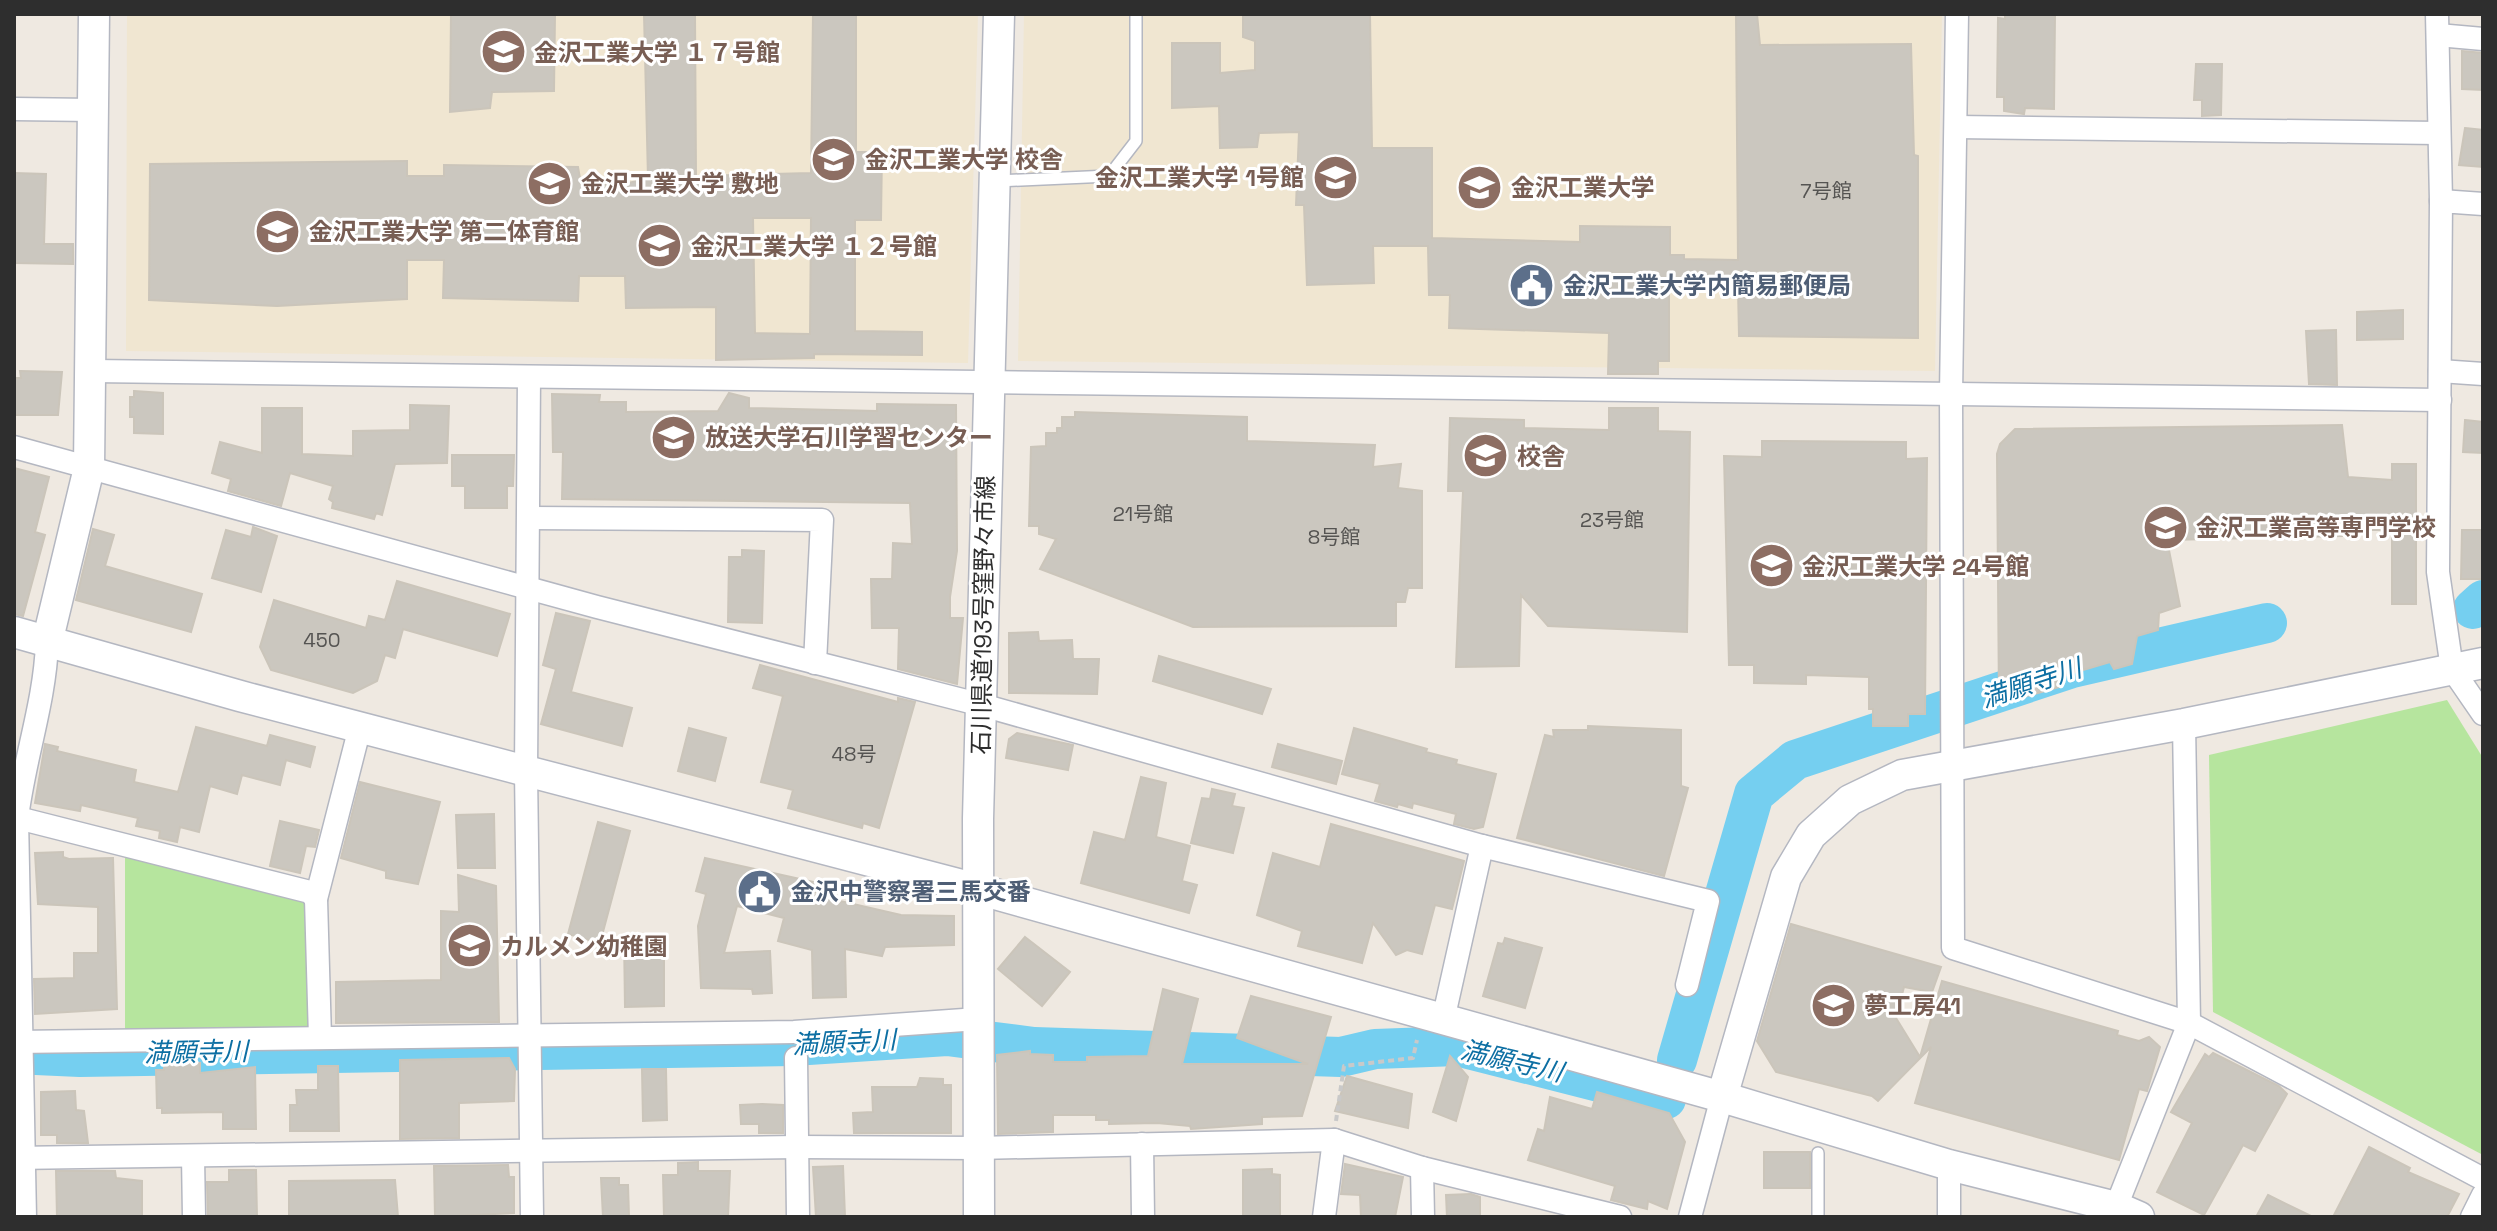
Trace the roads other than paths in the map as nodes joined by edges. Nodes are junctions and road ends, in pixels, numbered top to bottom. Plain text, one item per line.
1 (94, 14) edge
2 (999, 14) edge
3 (1136, 14) edge
4 (1957, 14) edge
5 (2438, 25) edge
6 (2483, 39) edge
7 (14, 109) edge
8 (93, 110) junction
9 (1956, 127) junction
10 (2438, 133) junction
11 (994, 181) junction
12 (2441, 201) junction
13 (2483, 204) edge
14 (92, 371) junction
15 (2440, 371) junction
16 (2483, 374) edge
17 (529, 377) junction
18 (988, 384) junction
19 (1951, 394) junction
20 (2440, 400) junction
21 (14, 447) edge
22 (89, 468) junction
23 (531, 518) junction
24 (526, 587) junction
25 (14, 632) edge
26 (47, 643) junction
27 (815, 663) junction
28 (2483, 663) edge
29 (2452, 669) junction
30 (982, 705) junction
31 (2483, 714) edge
32 (2184, 724) junction
33 (360, 727) junction
34 (1955, 767) junction
35 (526, 771) junction
36 (16, 818) edge
37 (1482, 846) junction
38 (977, 889) junction
39 (316, 899) junction
40 (1687, 985) dead end
41 (1443, 1020) junction
42 (2189, 1023) junction
43 (978, 1032) junction
44 (320, 1038) junction
45 (529, 1045) junction
46 (20, 1048) edge
47 (796, 1058) dead end
48 (1722, 1097) junction
49 (1334, 1140) junction
50 (1142, 1144) junction
51 (797, 1147) junction
52 (978, 1148) junction
53 (531, 1153) junction
54 (1818, 1153) dead end
55 (193, 1156) junction
56 (19, 1158) edge
57 (1949, 1165) junction
58 (1422, 1168) junction
59 (2483, 1179) edge
60 (2483, 1195) edge
61 (1548, 1208) edge
62 (2127, 1212) edge
63 (25, 1217) edge
64 (194, 1217) edge
65 (532, 1217) edge
66 (798, 1217) edge
67 (979, 1217) edge
68 (1143, 1217) edge
69 (1324, 1217) edge
70 (1423, 1217) edge
71 (1620, 1217) edge
72 (1690, 1217) edge
73 (1818, 1217) edge
74 (1949, 1217) edge
75 (2472, 1217) edge

1 - 8 street
2 - 11 street, 石川県道193号窪野々市線
3 - 11 lane
4 - 9 street
5 - 6 street
5 - 10 street
7 - 8 street
8 - 14 street
9 - 10 street
9 - 19 street
10 - 12 street
11 - 18 street, 石川県道193号窪野々市線
12 - 13 street
12 - 15 street
14 - 17 street
14 - 22 street
15 - 16 street
15 - 20 street
17 - 18 street
17 - 23 street
18 - 19 street
18 - 30 street, 石川県道193号窪野々市線
19 - 20 street
19 - 34 street
20 - 29 street
21 - 22 street
22 - 24 street
22 - 26 street
23 - 24 street
23 - 27 street
24 - 27 street
24 - 35 street
25 - 26 street
26 - 33 street
26 - 36 street
27 - 30 street
28 - 29 street
29 - 31 street
29 - 32 street
30 - 37 street
30 - 38 street, 石川県道193号窪野々市線
32 - 34 street
32 - 42 street
33 - 35 street
33 - 39 street
34 - 42 street
34 - 48 street
35 - 38 street
35 - 45 street
36 - 39 street
36 - 46 street
37 - 40 street
37 - 41 street
38 - 41 street
38 - 43 street, 石川県道193号窪野々市線
39 - 44 street
41 - 48 street
42 - 59 street
42 - 62 street
43 - 45 street
43 - 52 street, 石川県道193号窪野々市線
44 - 45 street
44 - 46 street
45 - 53 street
46 - 56 street
47 - 51 street
48 - 57 street
48 - 72 street
49 - 50 street
49 - 58 street
49 - 69 street
50 - 52 street
50 - 68 street
51 - 52 street
51 - 53 street
51 - 66 street
52 - 67 street, 石川県道193号窪野々市線
53 - 55 street
53 - 65 street
54 - 73 lane
55 - 56 street
55 - 64 street
56 - 63 street
57 - 62 street
57 - 74 street
58 - 61 street
58 - 70 street
60 - 75 street
61 - 71 street

